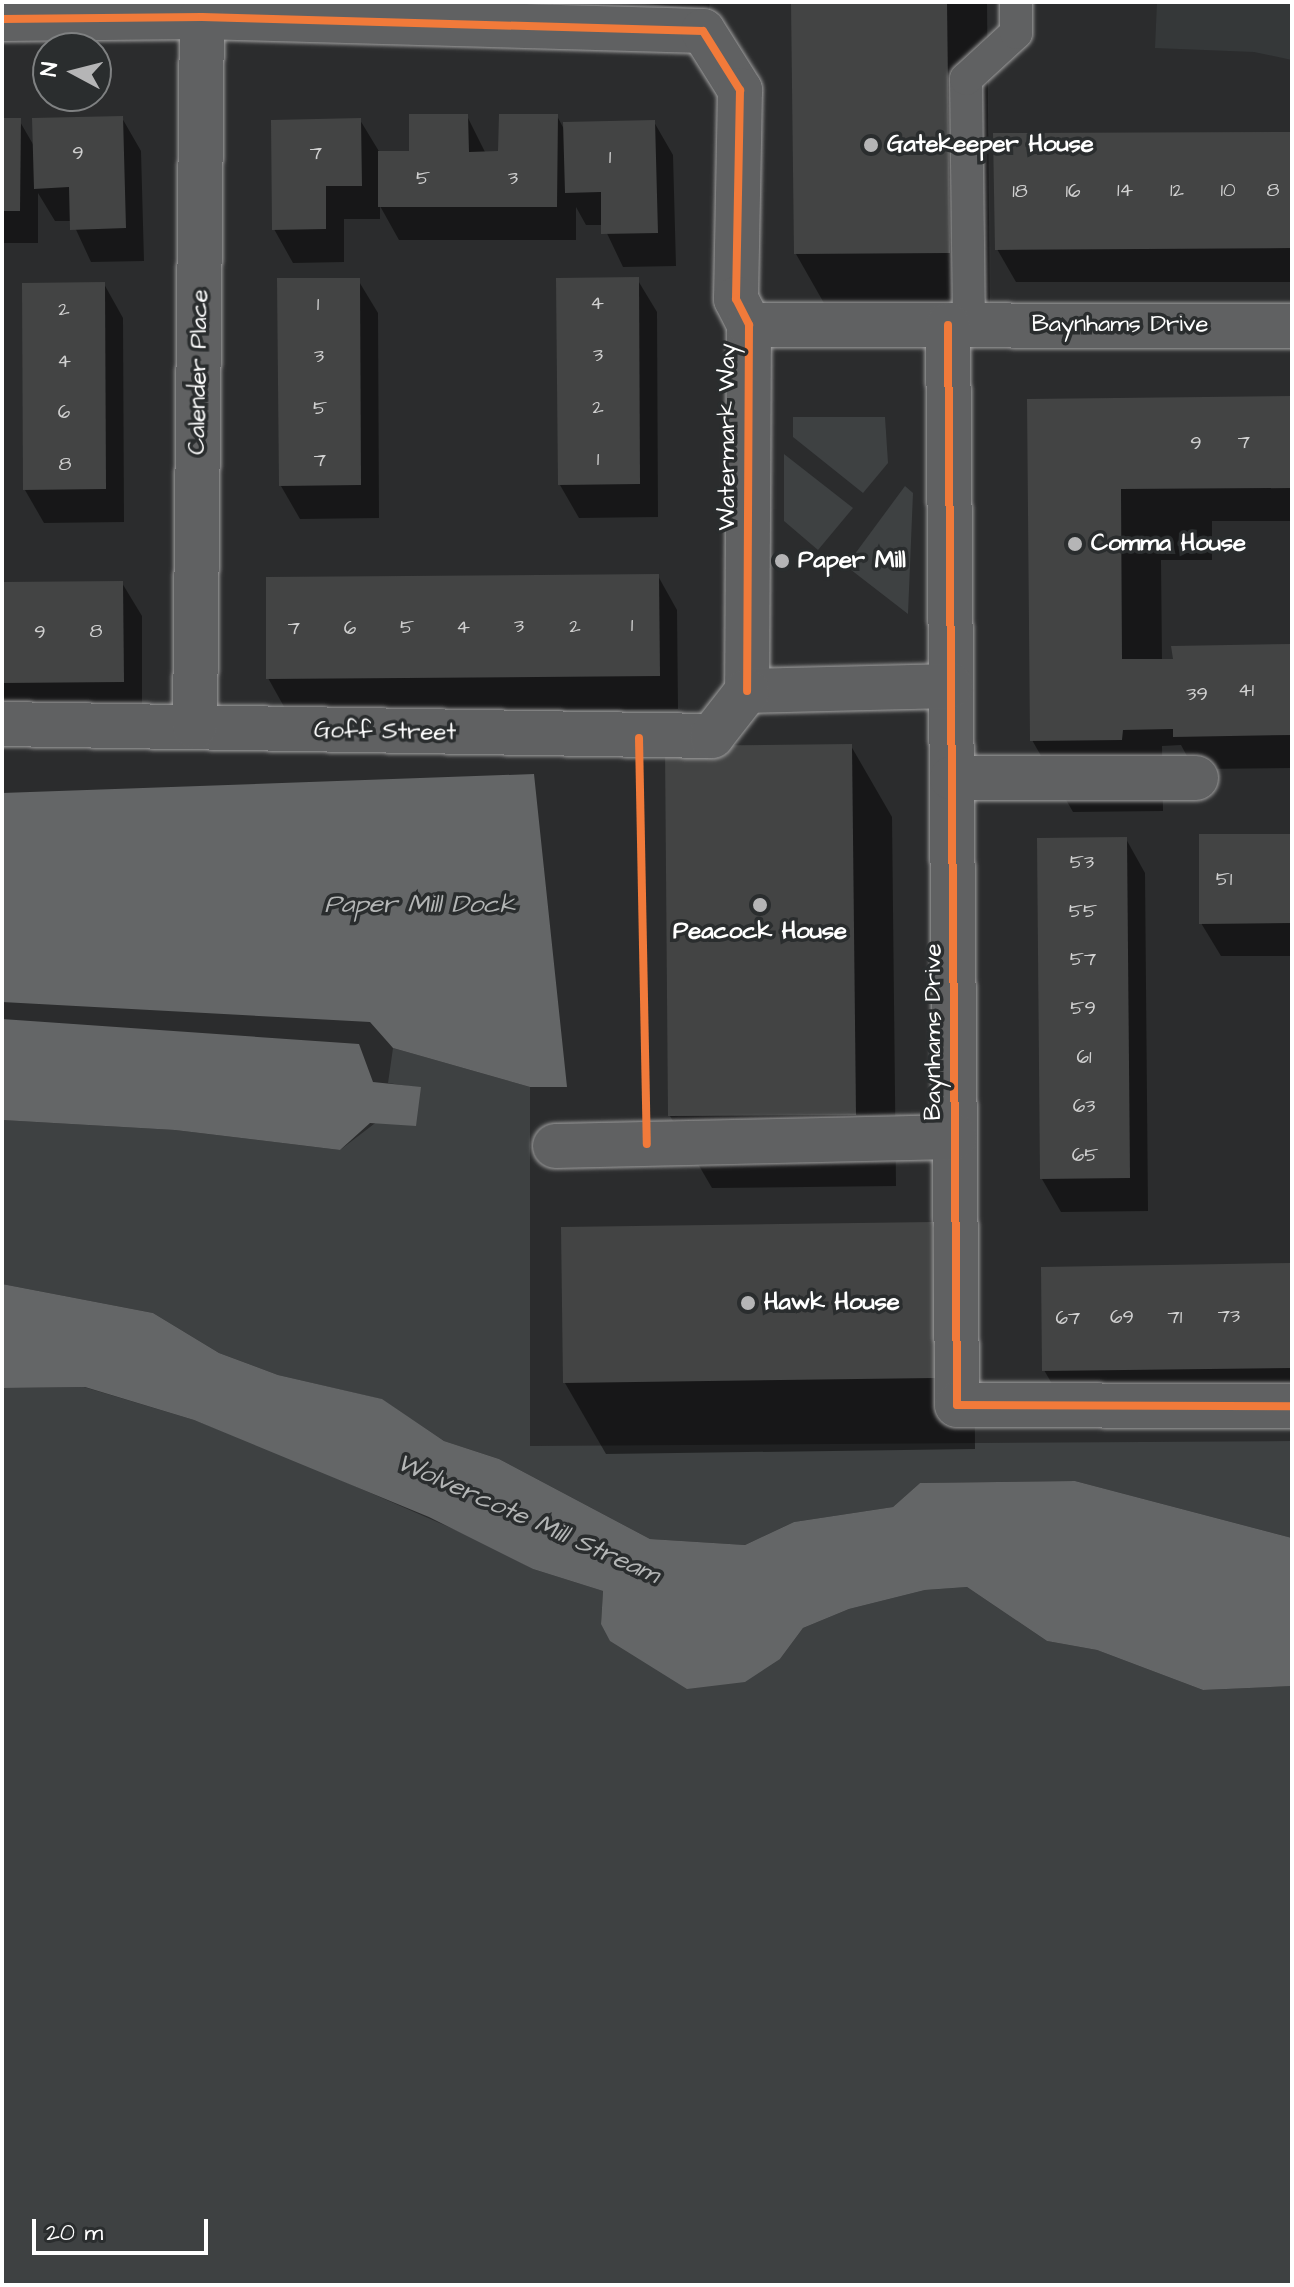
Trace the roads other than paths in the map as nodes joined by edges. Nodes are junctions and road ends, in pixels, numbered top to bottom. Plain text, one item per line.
1 (1016, 2) edge
2 (202, 17) junction
3 (2, 19) edge
4 (749, 325) junction
5 (958, 325) junction
6 (1292, 326) edge
7 (951, 686) junction
8 (747, 691) junction
9 (2, 724) edge
10 (195, 727) junction
11 (952, 778) junction
12 (1196, 778) dead end
13 (955, 1137) junction
14 (555, 1146) dead end
15 (1292, 1406) edge

1 - 5 lane
2 - 3 street
2 - 4 street, Watermark Way
2 - 10 street, Calender Place
4 - 5 street, Baynhams Drive
4 - 8 street, Watermark Way
5 - 6 street, Baynhams Drive
5 - 7 street, Baynhams Drive
7 - 8 street
7 - 11 street, Baynhams Drive
8 - 10 street, Goff Street
9 - 10 street, Goff Street
11 - 12 street
11 - 13 street, Baynhams Drive
13 - 14 street, Baynhams Drive
13 - 15 street, Baynhams Drive

